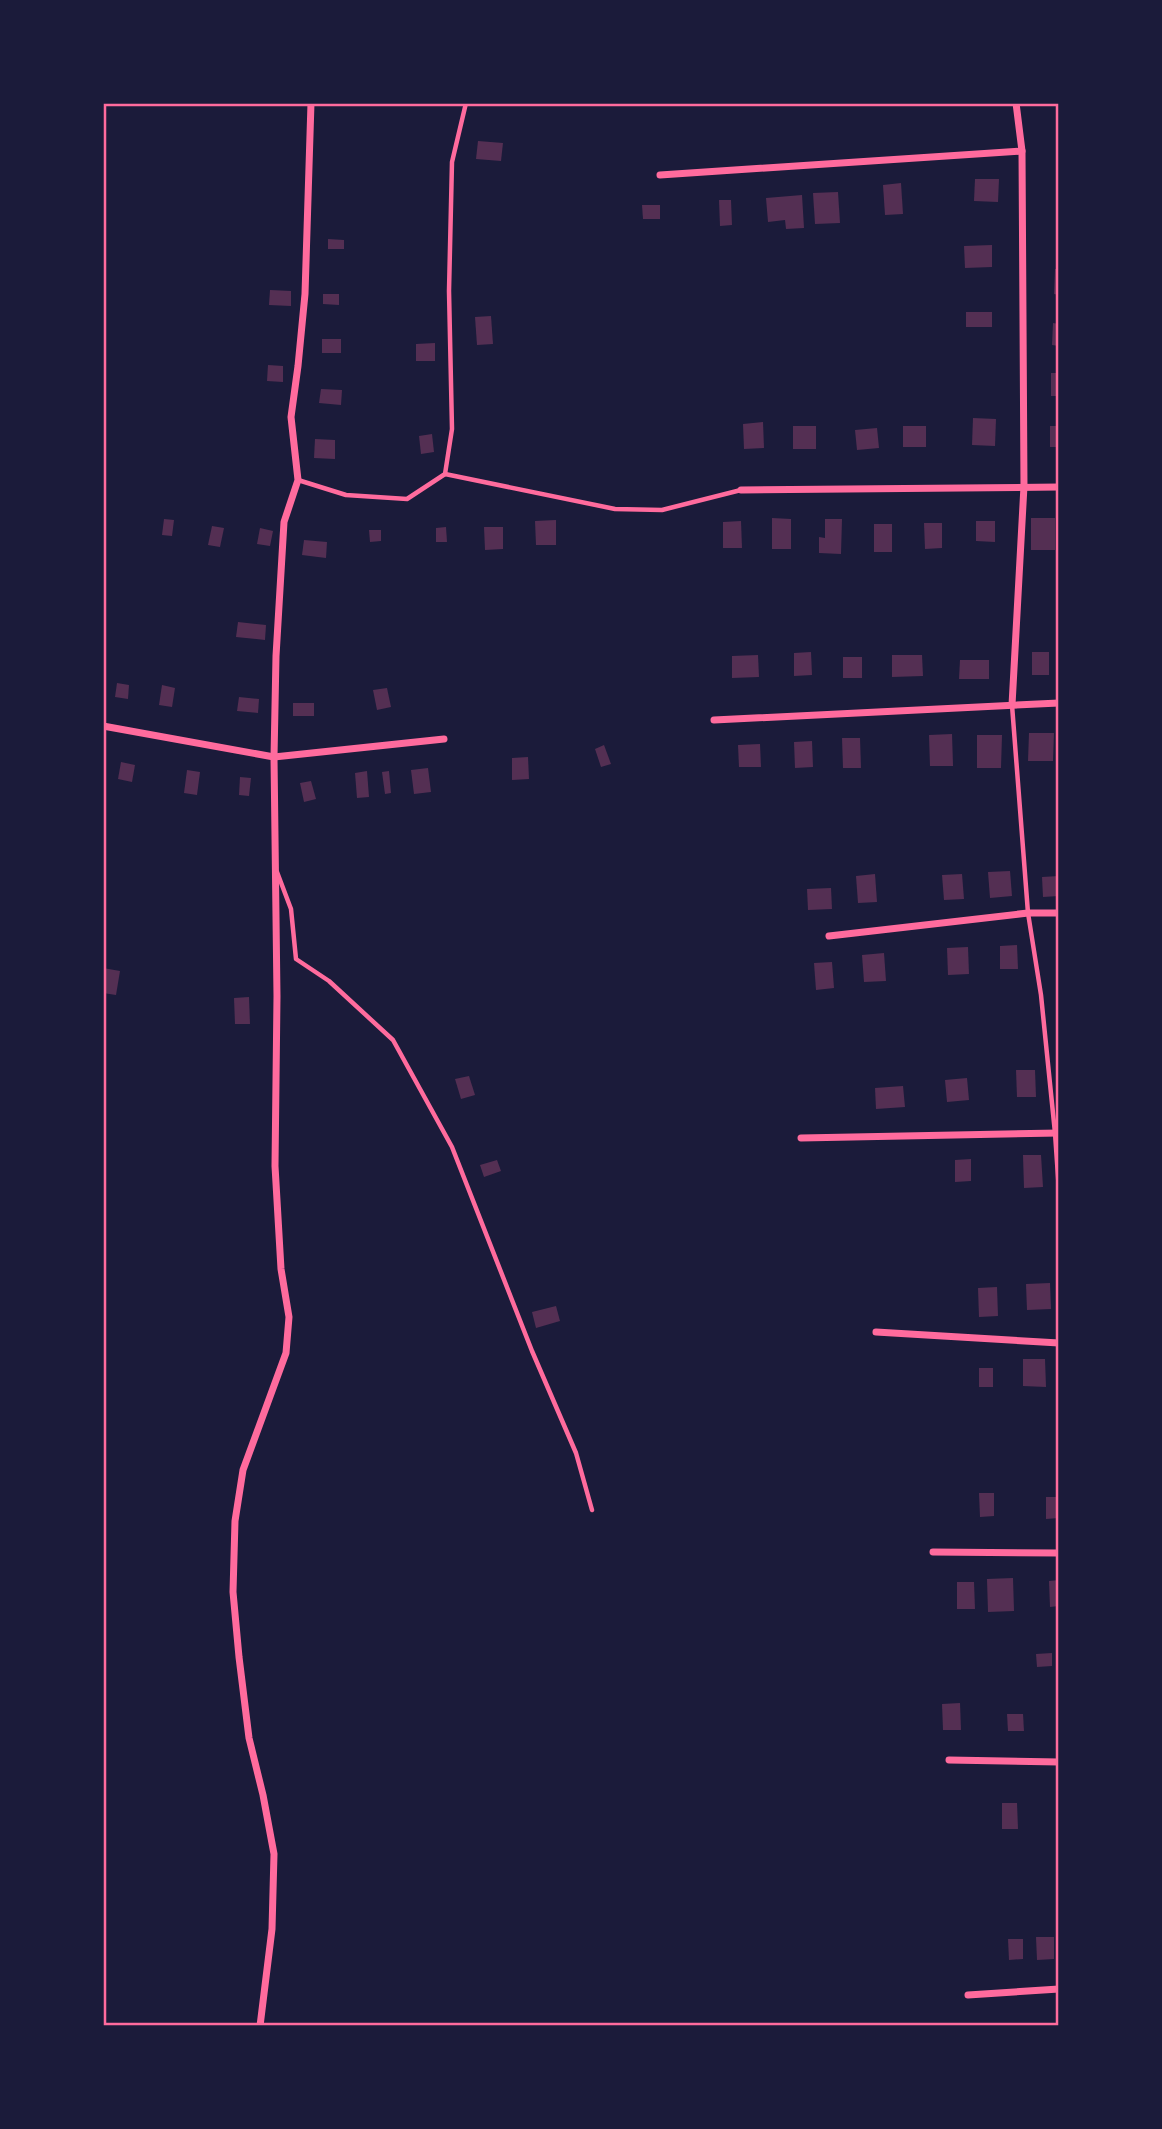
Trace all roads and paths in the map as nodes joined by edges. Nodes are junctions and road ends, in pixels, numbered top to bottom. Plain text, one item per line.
1 (311, 103) edge
2 (466, 103) edge
3 (1016, 103) edge
4 (1022, 151) junction
5 (660, 175) dead end
6 (445, 474) junction
7 (298, 480) junction
8 (1024, 486) junction
9 (1059, 487) edge
10 (741, 491) joint
11 (1059, 703) edge
12 (1012, 705) junction
13 (714, 720) dead end
14 (103, 726) edge
15 (444, 739) dead end
16 (274, 757) junction
17 (276, 868) junction
18 (1028, 913) junction
19 (1059, 913) edge
20 (829, 936) dead end
21 (1057, 1133) edge
22 (801, 1138) dead end
23 (1059, 1191) edge
24 (876, 1332) dead end
25 (1059, 1343) edge
26 (592, 1510) dead end
27 (933, 1552) dead end
28 (1059, 1553) edge
29 (950, 1760) dead end
30 (1059, 1762) edge
31 (1059, 1989) edge
32 (968, 1995) dead end
33 (260, 2026) edge

1 - 7 street
2 - 6 lane
3 - 4 street
4 - 5 street
4 - 8 street
6 - 7 lane
6 - 10 lane
7 - 16 street
8 - 9 street
8 - 10 street
8 - 12 street
11 - 12 street
12 - 13 street
12 - 18 lane
14 - 16 street
15 - 16 street
16 - 17 street
17 - 26 lane
17 - 33 street
18 - 19 street
18 - 20 street
18 - 21 lane
21 - 22 street
21 - 23 lane
24 - 25 street
27 - 28 street
29 - 30 street
31 - 32 street

